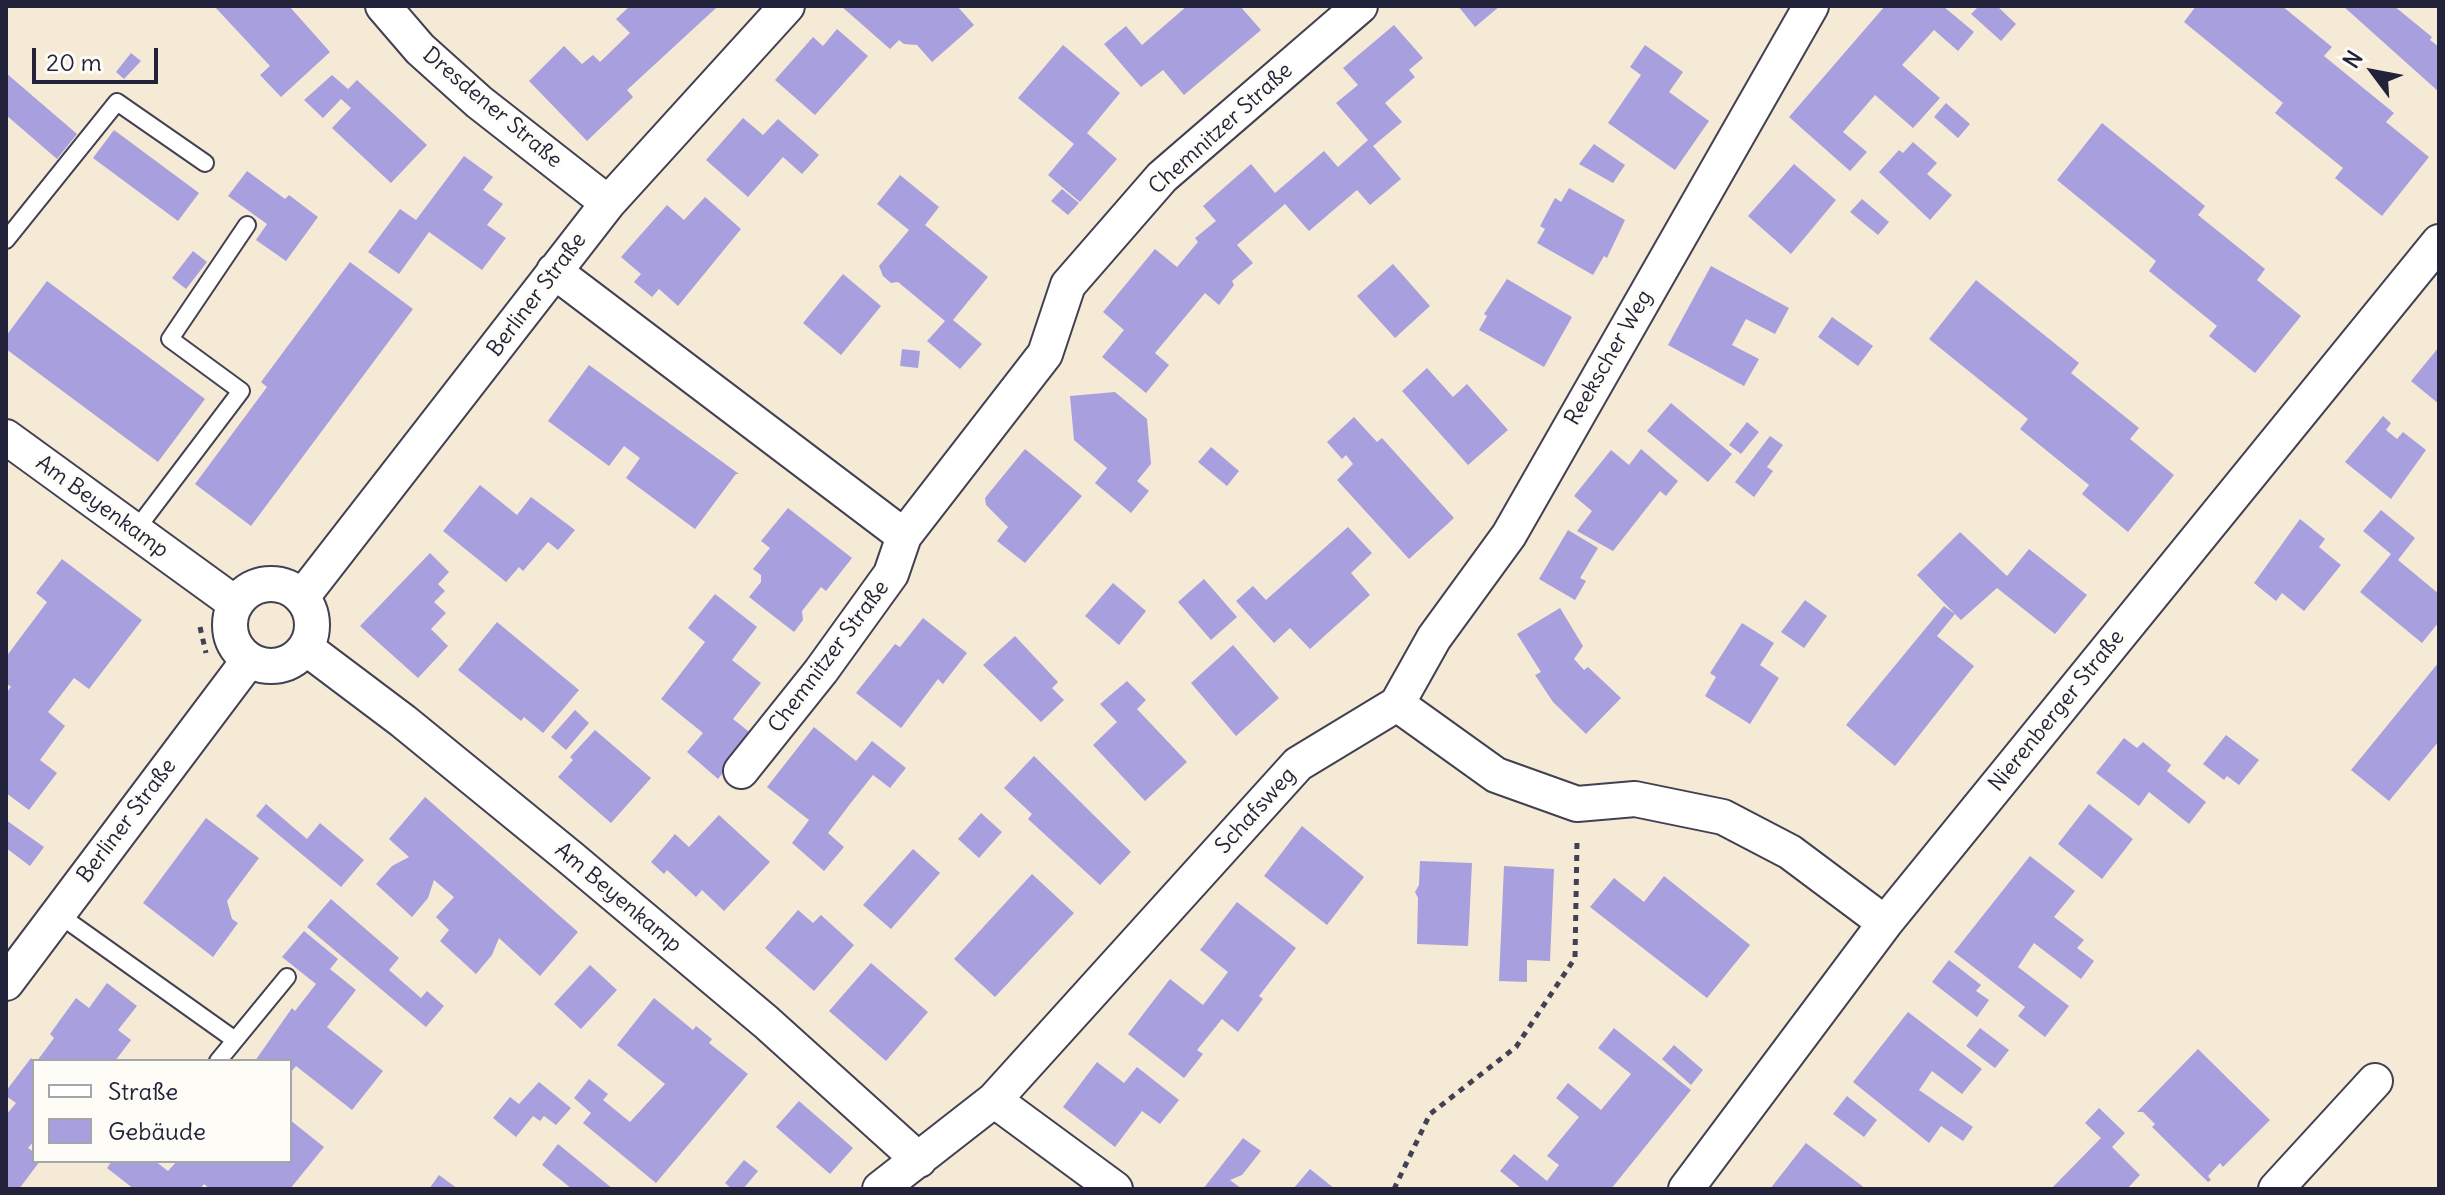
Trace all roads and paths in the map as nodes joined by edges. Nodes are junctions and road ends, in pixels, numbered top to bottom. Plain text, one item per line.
1 (383, 6) edge
2 (787, 6) edge
3 (1360, 6) edge
4 (1811, 6) edge
5 (205, 163) dead end
6 (608, 203) junction
7 (247, 225) dead end
8 (6, 240) edge
9 (2436, 251) edge
10 (554, 271) junction
11 (6, 437) edge
12 (135, 531) junction
13 (904, 536) junction
14 (186, 568) junction
15 (302, 597) junction
16 (236, 604) junction
17 (306, 648) junction
18 (207, 656) dead end
19 (249, 660) junction
20 (1397, 704) junction
21 (741, 771) dead end
22 (1577, 804) junction
23 (58, 914) junction
24 (1885, 923) junction
25 (287, 977) dead end
26 (6, 983) edge
27 (235, 1040) junction
28 (220, 1059) edge
29 (2375, 1081) dead end
30 (994, 1100) junction
31 (919, 1160) junction
32 (880, 1189) edge
33 (1115, 1189) edge
34 (1394, 1189) edge
35 (1686, 1189) edge
36 (2276, 1189) edge

1 - 6 street, Dresdener Straße
2 - 6 street, Berliner Straße
3 - 13 street, Chemnitzer Straße
4 - 20 street, Reekscher Weg
5 - 8 lane
6 - 10 street, Berliner Straße
7 - 12 lane
9 - 24 street, Nierenberger Straße
10 - 13 street
10 - 15 street, Berliner Straße
11 - 12 street, Am Beyenkamp
12 - 14 street, Am Beyenkamp
13 - 21 street, Chemnitzer Straße
14 - 16 street, Am Beyenkamp
14 - 18 path
15 - 16 street
15 - 17 street
16 - 19 street
17 - 19 street
17 - 31 street, Am Beyenkamp
19 - 23 street, Berliner Straße
20 - 22 street
20 - 30 street, Schafsweg
22 - 24 street
22 - 34 path
23 - 26 street, Berliner Straße
23 - 27 lane
24 - 35 street, Nierenberger Straße
25 - 27 lane
27 - 28 lane
29 - 36 street
30 - 31 street, Schafsweg
30 - 33 street
31 - 32 street, Schafsweg

